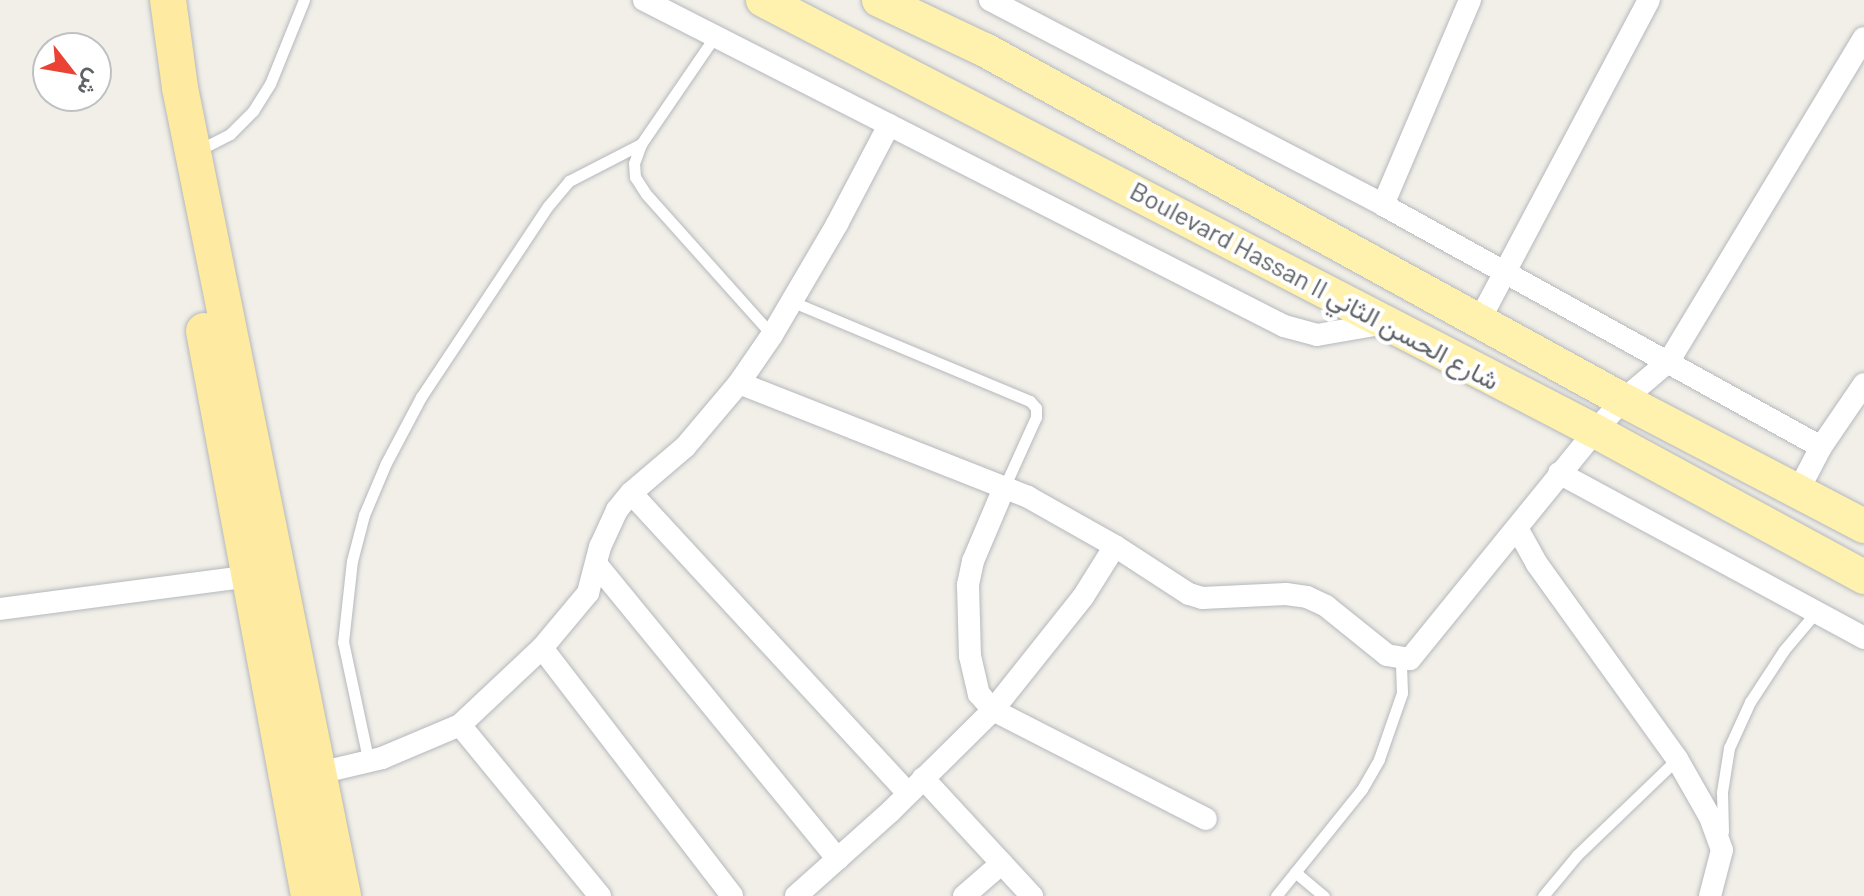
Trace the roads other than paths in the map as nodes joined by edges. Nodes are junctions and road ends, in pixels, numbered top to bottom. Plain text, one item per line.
1 (143, 0) edge
2 (168, 0) edge
3 (304, 0) edge
4 (644, 0) edge
5 (763, 0) edge
6 (879, 0) edge
7 (990, 0) edge
8 (1470, 0) edge
9 (1649, 0) edge
10 (715, 36) junction
11 (1864, 38) edge
12 (889, 125) junction
13 (641, 144) junction
14 (193, 153) junction
15 (1383, 205) junction
16 (1505, 271) junction
17 (793, 302) junction
18 (1479, 321) junction
19 (1386, 323) junction
20 (772, 335) junction
21 (1669, 361) junction
22 (739, 383) junction
23 (1864, 384) edge
24 (1623, 400) junction
25 (1595, 431) junction
26 (1821, 447) junction
27 (1559, 473) junction
28 (1004, 488) junction
29 (1798, 491) junction
30 (631, 493) junction
31 (1864, 526) edge
32 (1517, 528) junction
33 (1115, 546) junction
34 (597, 565) junction
35 (251, 576) junction
36 (1864, 577) edge
37 (0, 609) edge
38 (1816, 612) junction
39 (1864, 638) edge
40 (542, 648) junction
41 (1401, 659) junction
42 (993, 710) junction
43 (460, 725) junction
44 (1677, 759) junction
45 (369, 763) junction
46 (319, 773) junction
47 (916, 785) junction
48 (1206, 819) dead end
49 (1722, 850) junction
50 (838, 859) junction
51 (1002, 863) junction
52 (1295, 872) junction
53 (309, 896) edge
54 (343, 896) edge
55 (600, 896) edge
56 (732, 896) edge
57 (796, 896) edge
58 (964, 896) edge
59 (1032, 896) edge
60 (1276, 896) edge
61 (1324, 896) edge
62 (1543, 896) edge
63 (1710, 896) edge

1 - 35 highway
2 - 14 highway
3 - 14 lane
4 - 10 street
5 - 19 main road, Boulevard Hassan II شارع الحسن الثاني
6 - 18 main road, Boulevard Hassan II شارع الحسن الثاني
7 - 15 street
8 - 15 street
9 - 16 street
10 - 12 street
10 - 13 lane
11 - 21 street
12 - 17 street
12 - 19 street
13 - 20 lane
13 - 45 lane
14 - 46 highway
15 - 16 street
16 - 18 street
16 - 21 street
17 - 20 street
17 - 28 lane
18 - 24 main road, Boulevard Hassan II شارع الحسن الثاني
19 - 25 main road, Boulevard Hassan II شارع الحسن الثاني
20 - 22 street
21 - 24 street
21 - 26 street
22 - 28 street
22 - 30 street
23 - 26 street
24 - 25 street
24 - 29 main road, Boulevard Hassan II شارع الحسن الثاني
25 - 27 street
25 - 36 main road, Boulevard Hassan II شارع الحسن الثاني
26 - 29 street
27 - 32 street
27 - 38 street
28 - 33 street
28 - 42 street
29 - 31 main road, Boulevard Hassan II شارع الحسن الثاني
30 - 34 street
30 - 47 street
32 - 41 street
32 - 44 street
33 - 41 street
33 - 42 street
34 - 40 street
34 - 50 street
35 - 37 street
35 - 53 highway
38 - 39 street
38 - 49 lane
40 - 43 street
40 - 56 street
41 - 52 lane
42 - 47 street
42 - 48 street
43 - 45 street
43 - 55 street
44 - 49 street
44 - 62 lane
45 - 46 street
46 - 54 highway
47 - 50 street
47 - 51 street
49 - 63 street
50 - 57 street
51 - 58 street
51 - 59 street
52 - 60 lane
52 - 61 lane

